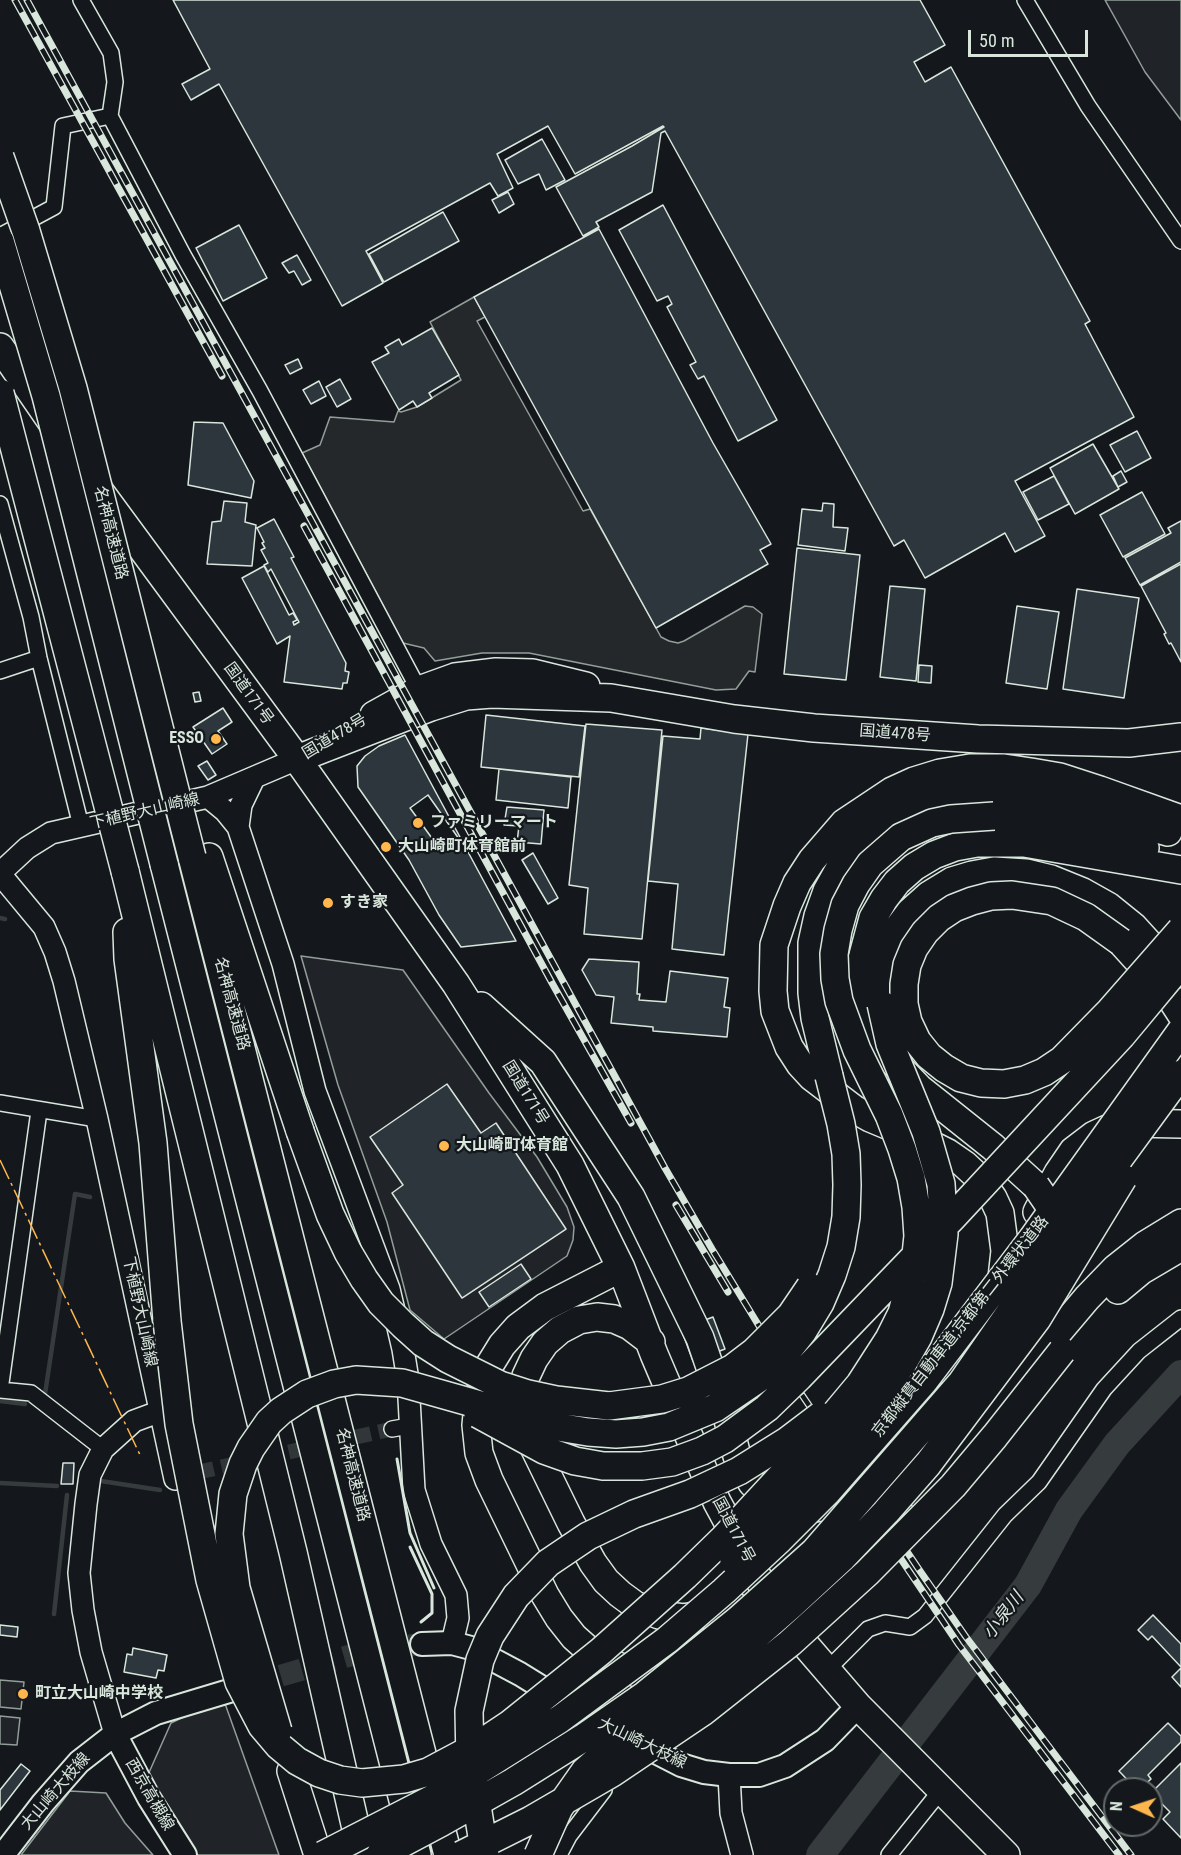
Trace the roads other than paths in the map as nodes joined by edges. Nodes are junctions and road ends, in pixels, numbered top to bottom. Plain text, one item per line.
1 (81, 0) edge
2 (1025, 0) edge
3 (110, 117) junction
4 (0, 157) edge
5 (0, 239) edge
6 (1181, 241) edge
7 (0, 347) edge
8 (8, 386) edge
9 (0, 504) edge
10 (39, 658) junction
11 (0, 671) edge
12 (419, 690) junction
13 (611, 698) junction
14 (1181, 737) edge
15 (297, 759) junction
16 (254, 778) junction
17 (208, 797) junction
18 (998, 805) junction
19 (1108, 815) junction
20 (1181, 819) edge
21 (81, 826) junction
22 (238, 827) junction
23 (1181, 829) edge
24 (1181, 836) edge
25 (200, 855) junction
26 (1181, 859) edge
27 (1181, 870) edge
28 (125, 871) junction
29 (0, 874) edge
30 (1181, 930) edge
31 (1181, 964) edge
32 (456, 984) junction
33 (1181, 984) edge
34 (1181, 1014) edge
35 (1181, 1031) edge
36 (1181, 1074) edge
37 (829, 1076) junction
38 (1181, 1083) edge
39 (0, 1103) edge
40 (39, 1111) junction
41 (97, 1119) junction
42 (1181, 1124) edge
43 (1181, 1223) edge
44 (1181, 1247) edge
45 (621, 1268) junction
46 (910, 1285) junction
47 (1181, 1318) edge
48 (990, 1335) junction
49 (651, 1342) junction
50 (1017, 1380) junction
51 (426, 1389) junction
52 (0, 1390) edge
53 (161, 1411) junction
54 (104, 1449) junction
55 (907, 1453) junction
56 (199, 1472) tunnel mouth
57 (174, 1479) joint
58 (293, 1552) junction
59 (785, 1565) dead end
60 (819, 1591) dead end
61 (733, 1605) dead end
62 (761, 1641) dead end
63 (452, 1643) junction
64 (422, 1644) tunnel mouth
65 (826, 1670) junction
66 (249, 1685) tunnel mouth
67 (867, 1714) junction
68 (560, 1719) junction
69 (600, 1724) junction
70 (115, 1734) junction
71 (729, 1775) junction
72 (938, 1785) junction
73 (3, 1855) edge
74 (185, 1855) edge
75 (318, 1855) edge
76 (323, 1855) edge
77 (362, 1855) edge
78 (378, 1855) edge
79 (417, 1855) edge
80 (448, 1855) edge
81 (461, 1855) edge
82 (485, 1855) edge
83 (538, 1855) edge
84 (559, 1855) edge
85 (742, 1855) edge
86 (889, 1855) edge
87 (1006, 1855) edge

1 - 3 street
2 - 6 street
3 - 5 street
3 - 12 street
4 - 25 highway, 名神高速道路, bridge
5 - 79 highway, 名神高速道路, bridge
7 - 8 highway, 国道171号
8 - 15 highway, 国道171号
8 - 28 highway, bridge
9 - 10 street
10 - 11 street
10 - 21 street
12 - 13 highway, 国道478号
12 - 15 highway, 国道478号
13 - 14 highway, 国道478号
13 - 15 highway, 国道478号
15 - 16 main road, 下植野大山崎線
15 - 32 highway, 国道171号
16 - 17 main road, 下植野大山崎線
16 - 22 main road
17 - 21 main road, 下植野大山崎線
17 - 22 main road
18 - 19 highway
18 - 26 highway
18 - 37 highway
18 - 46 highway, bridge
19 - 23 highway
19 - 24 highway
20 - 48 highway
21 - 29 main road, 下植野大山崎線
22 - 63 main road
25 - 37 highway, bridge
25 - 80 highway, 名神高速道路
27 - 50 highway, bridge
28 - 46 highway, bridge
28 - 58 highway
29 - 41 main road, 下植野大山崎線
30 - 34 highway, bridge
31 - 51 highway, bridge
32 - 45 highway, 国道171号
32 - 55 highway
33 - 68 highway, bridge
35 - 68 highway, 京都縦貫自動車道;京都第二外環状道路, bridge
36 - 78 highway, 京都縦貫自動車道;京都第二外環状道路, bridge
37 - 51 highway, bridge
38 - 83 highway, bridge
39 - 40 street
40 - 41 street
40 - 52 street
41 - 53 main road, 下植野大山崎線
42 - 48 highway
43 - 50 highway
44 - 81 highway, bridge
45 - 49 highway, 国道171号
45 - 62 highway
46 - 82 highway, bridge
47 - 65 street
48 - 55 highway
49 - 61 highway
49 - 65 highway, 国道171号
50 - 60 highway
51 - 75 highway, bridge
52 - 54 street
53 - 54 main road
53 - 57 main road, 下植野大山崎線
54 - 70 main road
55 - 59 highway
56 - 57 street
58 - 77 highway
58 - 78 highway
63 - 64 main road, 大山崎大枝線
63 - 69 main road, 大山崎大枝線
65 - 67 highway, 国道171号
66 - 70 main road, 大山崎大枝線
67 - 71 main road, 大山崎大枝線
67 - 72 highway, 国道171号
68 - 76 highway, 京都縦貫自動車道;京都第二外環状道路, bridge
69 - 71 main road, 大山崎大枝線
69 - 84 street
70 - 73 main road, 大山崎大枝線
70 - 74 main road, 西京高槻線
71 - 85 main road
72 - 86 street
72 - 87 highway, 国道171号

